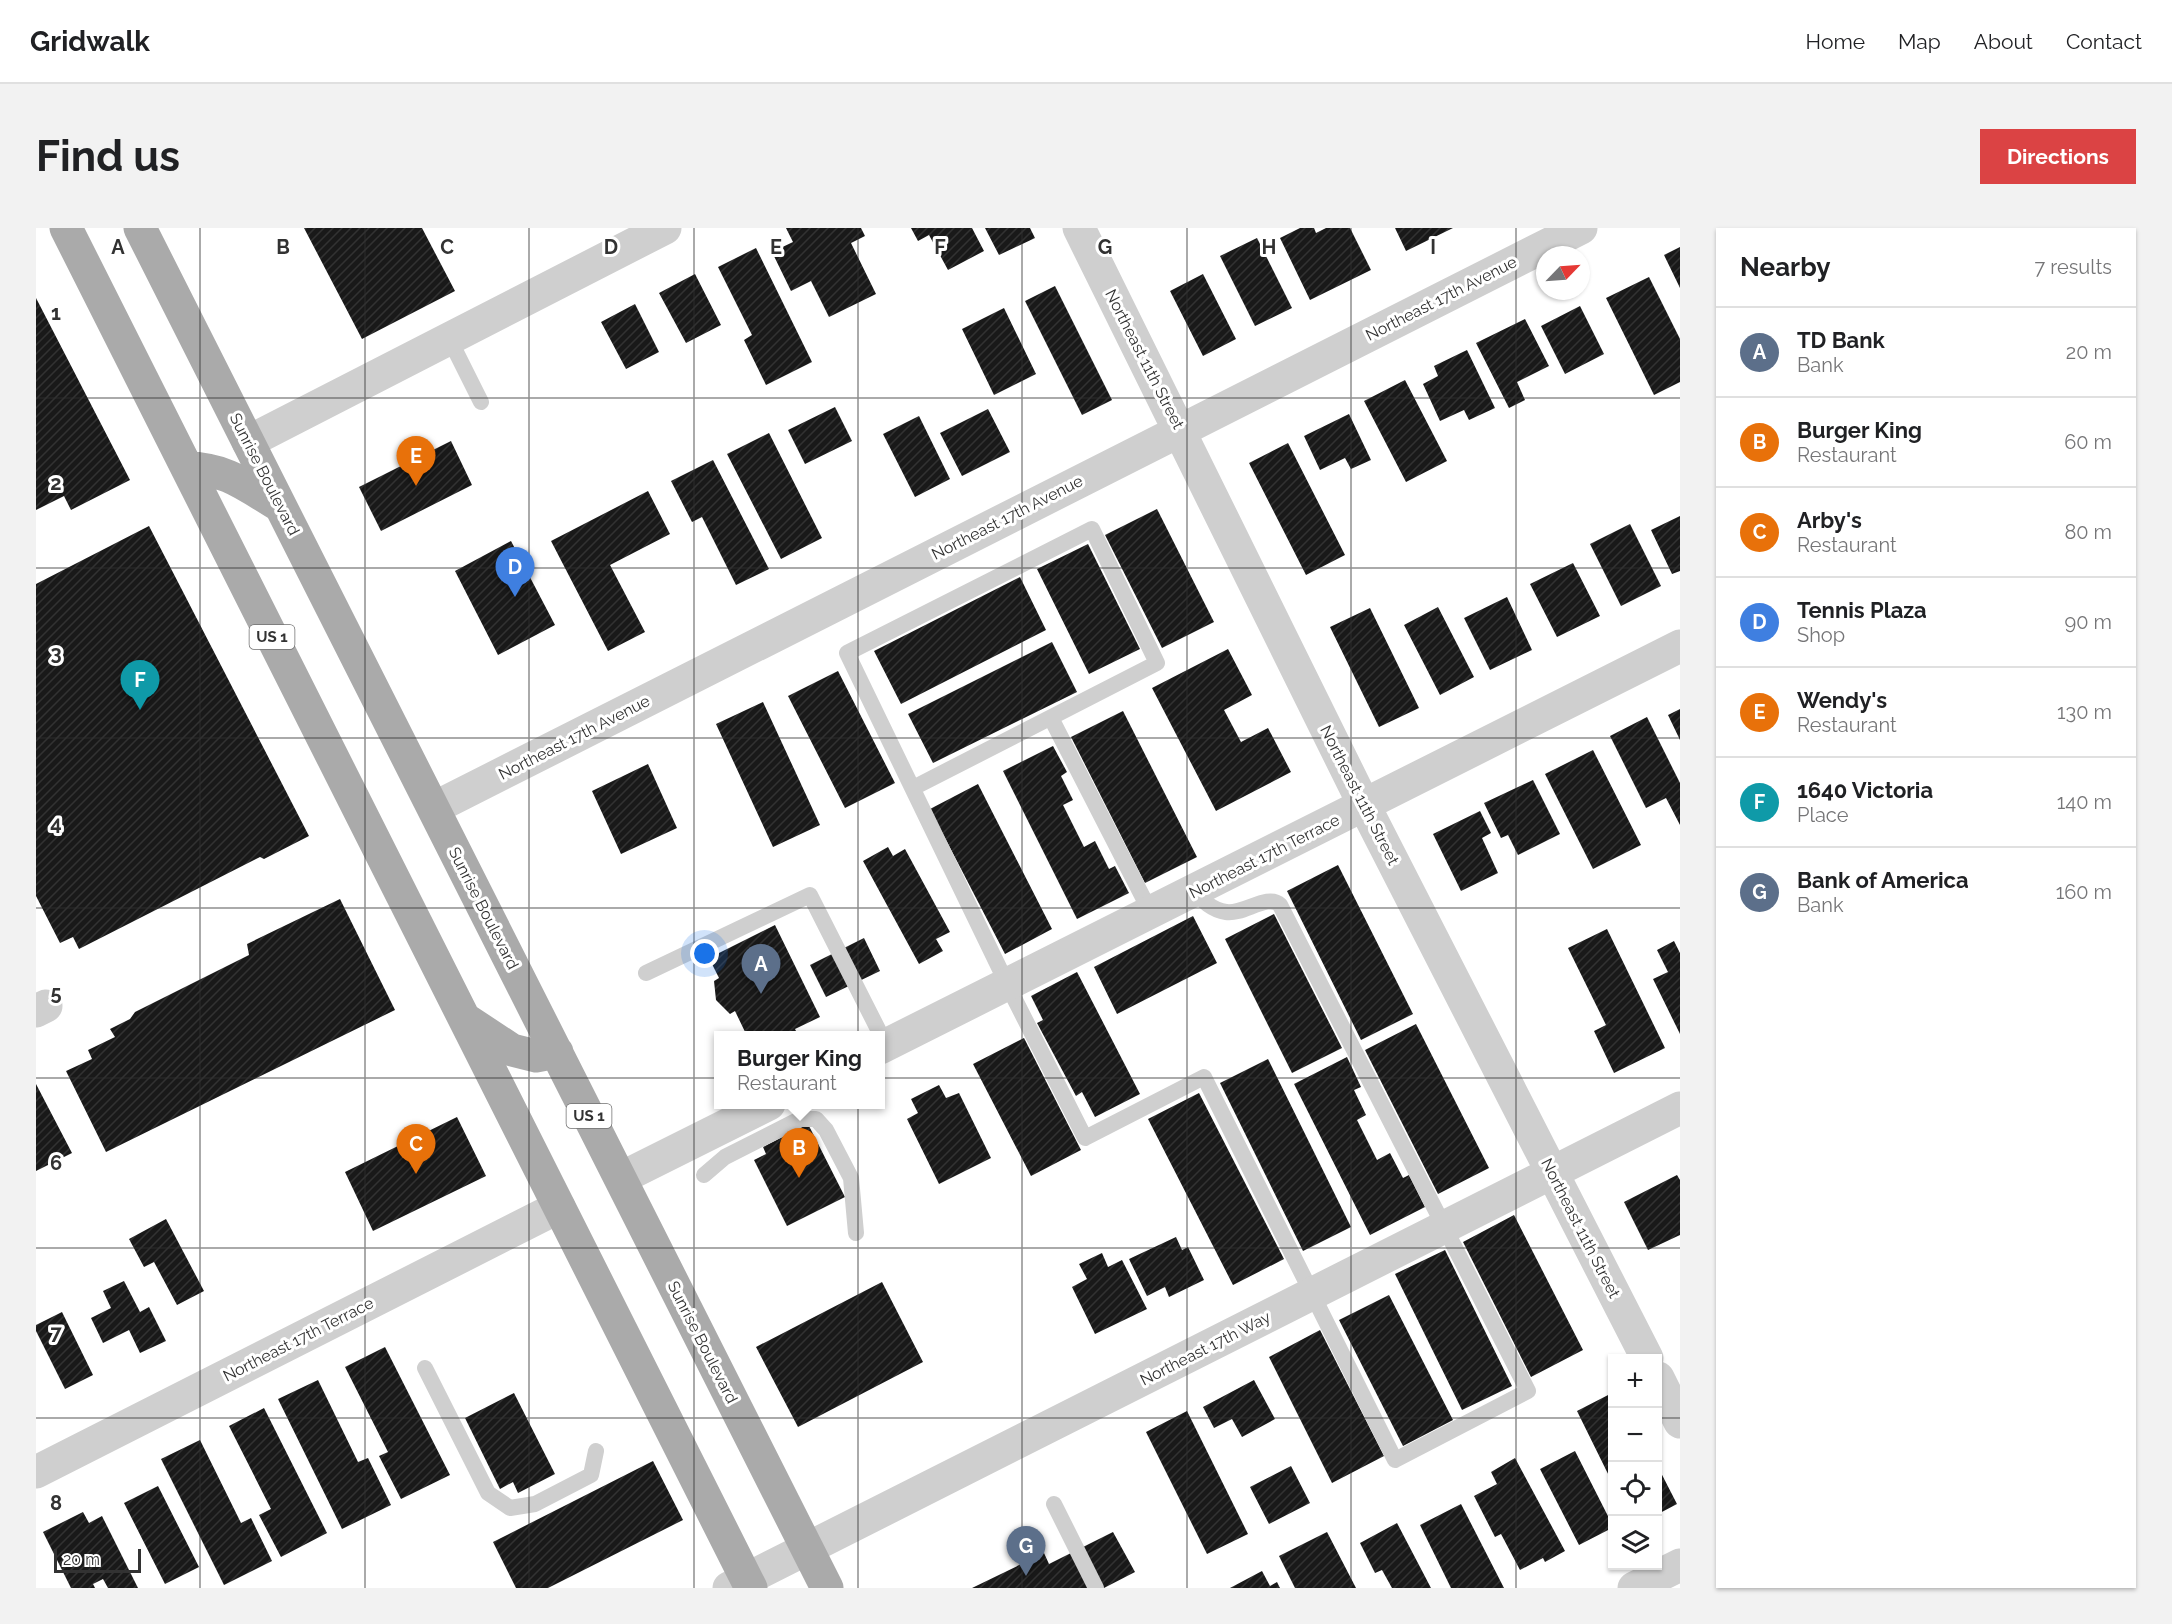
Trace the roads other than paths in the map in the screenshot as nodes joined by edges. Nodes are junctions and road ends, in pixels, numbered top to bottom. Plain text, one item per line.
1 (66, 228) edge
2 (140, 228) edge
3 (665, 228) edge
4 (1079, 228) edge
5 (1581, 228) edge
6 (449, 338) junction
7 (481, 402) dead end
8 (1180, 429) junction
9 (248, 441) junction
10 (186, 468) junction
11 (280, 506) junction
12 (1680, 646) edge
13 (1051, 718) junction
14 (913, 788) junction
15 (1364, 805) junction
16 (434, 808) junction
17 (1208, 884) junction
18 (1150, 913) junction
19 (646, 973) dead end
20 (1008, 986) junction
21 (464, 1018) junction
22 (875, 1031) edge
23 (885, 1046) edge
24 (557, 1052) junction
25 (1680, 1108) edge
26 (759, 1109) edge
27 (1552, 1172) junction
28 (704, 1175) dead end
29 (621, 1178) junction
30 (559, 1206) junction
31 (1443, 1226) junction
32 (856, 1233) dead end
33 (1312, 1294) junction
34 (1644, 1354) edge
35 (425, 1368) dead end
36 (1662, 1386) edge
37 (1680, 1422) edge
38 (596, 1451) dead end
39 (36, 1472) edge
40 (1054, 1504) dead end
41 (807, 1549) junction
42 (1680, 1564) edge
43 (742, 1585) edge
44 (827, 1588) edge
45 (1096, 1588) edge
46 (1634, 1588) edge

1 - 10 main road, US 1
2 - 9 main road, Sunrise Boulevard / US 1
3 - 6 street
4 - 8 street, Northeast 11th Street
5 - 8 street, Northeast 17th Avenue
6 - 7 lane
6 - 9 street
8 - 15 street, Northeast 11th Street
8 - 16 street, Northeast 17th Avenue
9 - 11 main road, Sunrise Boulevard / US 1
10 - 11 main road
10 - 21 main road, US 1
11 - 16 main road, Sunrise Boulevard / US 1
12 - 15 street, Northeast 17th Terrace
13 - 14 lane
13 - 14 lane
13 - 18 lane
14 - 20 lane
15 - 17 street, Northeast 17th Terrace
15 - 27 street, Northeast 11th Street
16 - 24 main road, Sunrise Boulevard / US 1
17 - 18 street, Northeast 17th Terrace
17 - 31 lane
18 - 20 street, Northeast 17th Terrace
19 - 22 lane
20 - 23 street, Northeast 17th Terrace
20 - 33 lane
21 - 24 main road
21 - 30 main road, US 1
24 - 29 main road, Sunrise Boulevard / US 1
25 - 27 street, Northeast 17th Way
26 - 29 street
27 - 31 street, Northeast 17th Way
27 - 34 street, Northeast 11th Street
28 - 32 lane
29 - 41 main road, Sunrise Boulevard / US 1
30 - 39 street, Northeast 17th Terrace
30 - 43 main road, US 1
31 - 33 street, Northeast 17th Way
31 - 33 lane
33 - 41 street, Northeast 17th Way
35 - 38 lane
36 - 37 street
40 - 45 lane
41 - 43 street, Northeast 17th Way
41 - 44 main road, Sunrise Boulevard / US 1
42 - 46 street

